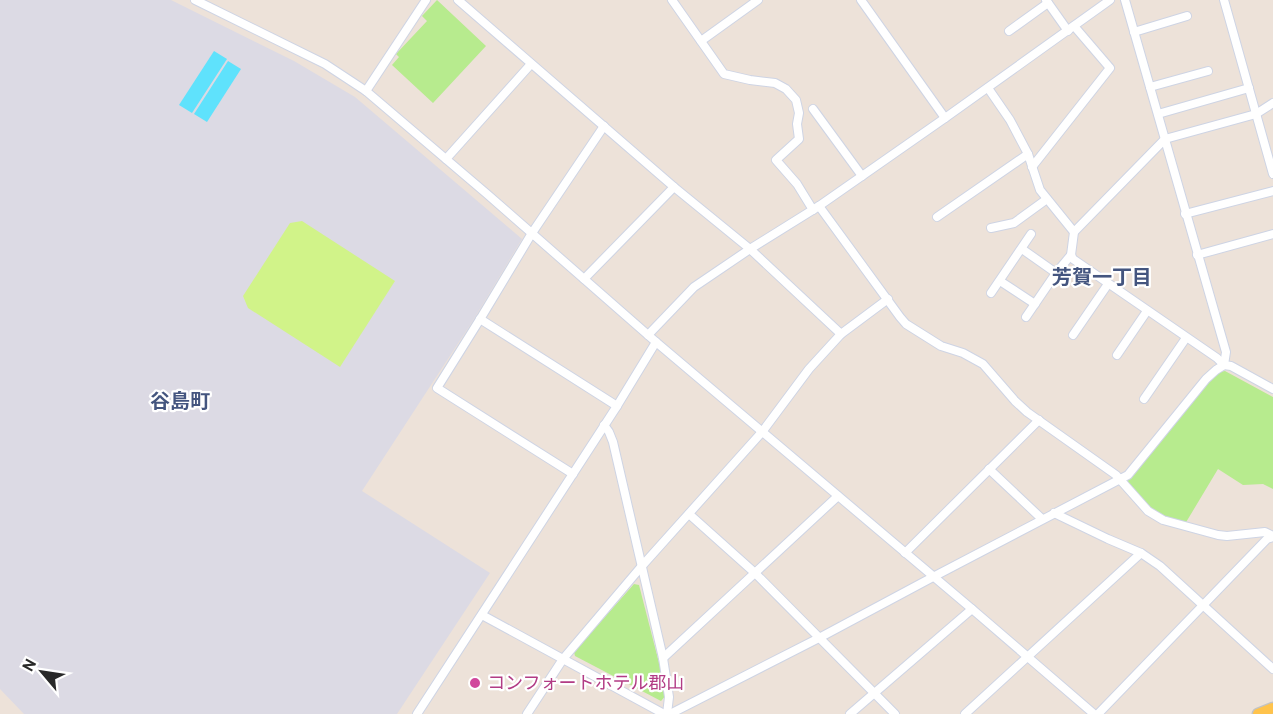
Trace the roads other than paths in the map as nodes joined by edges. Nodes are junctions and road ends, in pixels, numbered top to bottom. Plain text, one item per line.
1 (195, 0) edge
2 (426, 0) edge
3 (458, 0) edge
4 (672, 0) edge
5 (758, 0) edge
6 (861, 0) edge
7 (1110, 0) edge
8 (1125, 0) edge
9 (1224, 0) edge
10 (1047, 2) edge
11 (1187, 16) dead end
12 (1071, 28) junction
13 (1009, 31) dead end
14 (1134, 32) junction
15 (701, 41) junction
16 (531, 64) junction
17 (1209, 71) dead end
18 (1150, 87) junction
19 (988, 88) junction
20 (1249, 88) junction
21 (366, 91) junction
22 (1273, 103) edge
23 (813, 109) dead end
24 (1158, 114) junction
25 (1256, 114) junction
26 (945, 118) junction
27 (604, 126) junction
28 (1165, 139) junction
29 (1028, 154) junction
30 (446, 159) junction
31 (1032, 167) junction
32 (1273, 174) edge
33 (862, 176) junction
34 (674, 188) junction
35 (1273, 191) edge
36 (1047, 199) junction
37 (816, 208) junction
38 (1185, 214) junction
39 (937, 217) dead end
40 (991, 228) dead end
41 (532, 232) junction
42 (1074, 232) junction
43 (1031, 234) dead end
44 (1273, 234) edge
45 (750, 249) junction
46 (1022, 249) junction
47 (1071, 255) junction
48 (1197, 255) junction
49 (1056, 273) junction
50 (584, 279) junction
51 (1000, 281) junction
52 (1108, 284) junction
53 (991, 293) dead end
54 (888, 299) junction
55 (1035, 304) junction
56 (1147, 311) junction
57 (1026, 317) dead end
58 (480, 319) junction
59 (841, 334) junction
60 (648, 335) junction
61 (1073, 335) dead end
62 (1186, 338) junction
63 (656, 342) junction
64 (1117, 355) dead end
65 (1224, 365) junction
66 (1273, 389) edge
67 (1144, 399) dead end
68 (617, 406) junction
69 (1039, 420) junction
70 (604, 425) junction
71 (762, 432) junction
72 (989, 469) junction
73 (573, 474) junction
74 (1119, 479) junction
75 (838, 496) junction
76 (1054, 513) junction
77 (688, 514) junction
78 (1042, 519) junction
79 (1273, 536) edge
80 (905, 553) junction
81 (1141, 553) junction
82 (641, 567) junction
83 (755, 573) junction
84 (933, 577) junction
85 (1202, 605) junction
86 (972, 609) junction
87 (482, 615) junction
88 (819, 638) junction
89 (1029, 657) junction
90 (663, 658) junction
91 (563, 659) junction
92 (1273, 669) edge
93 (874, 693) junction
94 (1273, 708) edge
95 (417, 714) edge
96 (527, 714) edge
97 (667, 714) edge
98 (850, 714) edge
99 (895, 714) edge
100 (965, 714) edge
101 (1096, 714) edge
102 (1258, 714) edge

1 - 21 street
2 - 21 street
3 - 16 street
4 - 15 street
5 - 15 street
6 - 26 street
7 - 12 street
8 - 14 street
9 - 20 street
10 - 12 street
10 - 13 street
11 - 14 street
12 - 19 street
12 - 31 street
14 - 18 street
15 - 37 street
16 - 27 street
16 - 30 street
17 - 18 street
18 - 24 street
19 - 26 street
19 - 29 street
20 - 24 street
20 - 25 street
21 - 30 street
22 - 25 street
23 - 33 street
24 - 28 street
25 - 28 street
25 - 32 street
26 - 33 street
27 - 34 street
27 - 41 street
28 - 38 street
28 - 42 street
29 - 31 street
29 - 39 street
30 - 41 street
31 - 36 street
33 - 37 street
34 - 45 street
34 - 50 street
35 - 38 street
36 - 40 street
36 - 42 street
37 - 45 street
37 - 54 street
38 - 48 street
41 - 50 street
41 - 58 street
42 - 47 street
43 - 46 street
44 - 48 street
45 - 59 street
45 - 60 street
46 - 49 street
46 - 51 street
47 - 49 street
47 - 52 street
48 - 65 street
49 - 55 street
50 - 60 street
51 - 53 street
51 - 55 street
52 - 56 street
52 - 61 street
54 - 59 street
54 - 69 street
55 - 57 street
56 - 62 street
56 - 64 street
58 - 68 street
58 - 73 street
59 - 71 street
60 - 63 street
62 - 65 street
62 - 67 street
63 - 68 street
63 - 71 street
65 - 66 street
65 - 74 street
68 - 70 street
69 - 72 street
69 - 74 street
70 - 73 street
70 - 82 street
71 - 75 street
71 - 77 street
72 - 78 street
72 - 80 street
73 - 87 street
74 - 76 street
74 - 79 street
75 - 80 street
75 - 83 street
76 - 78 street
76 - 81 street
77 - 82 street
77 - 83 street
78 - 84 street
79 - 85 street
80 - 84 street
81 - 85 street
81 - 89 street
82 - 90 street
82 - 91 street
83 - 88 street
83 - 90 street
84 - 86 street
84 - 88 street
85 - 92 street
85 - 101 street
86 - 89 street
86 - 93 street
87 - 91 street
87 - 95 street
88 - 93 street
88 - 97 street
89 - 100 street
89 - 101 street
90 - 97 street
91 - 96 street
91 - 97 street
93 - 98 street
93 - 99 street
94 - 102 main road

